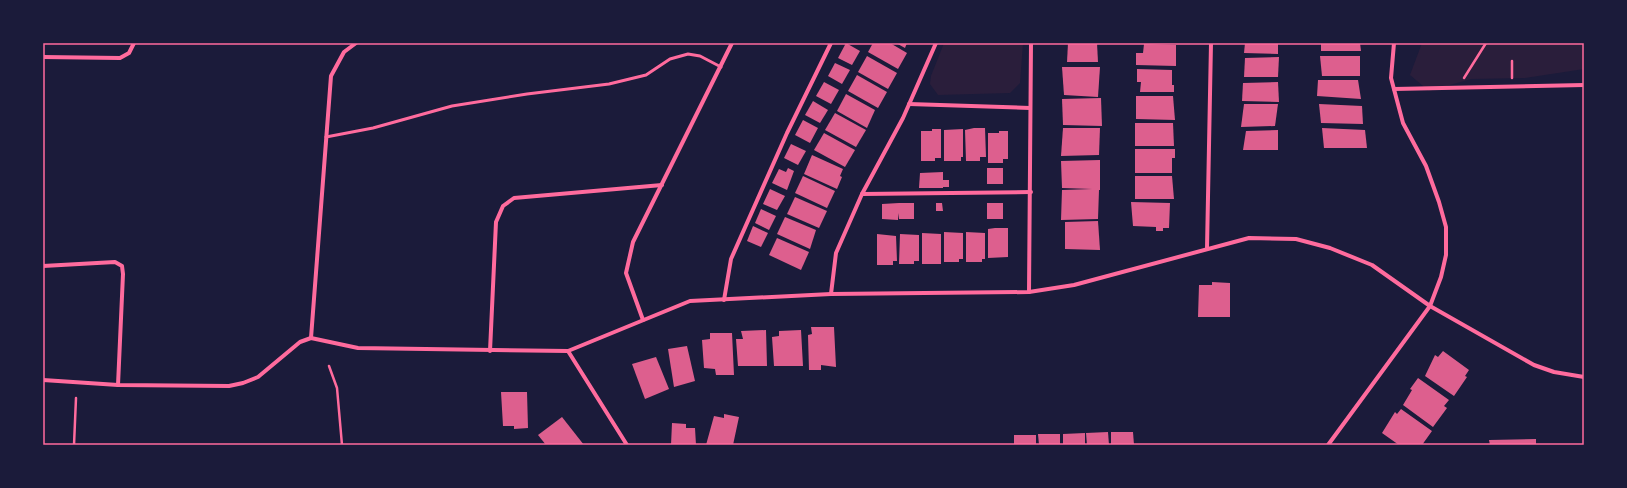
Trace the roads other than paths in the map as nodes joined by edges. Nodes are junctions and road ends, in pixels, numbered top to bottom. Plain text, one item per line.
1 (134, 43) edge
2 (356, 43) edge
3 (732, 43) edge
4 (831, 43) edge
5 (936, 43) edge
6 (1031, 43) edge
7 (1211, 43) edge
8 (1394, 43) edge
9 (43, 57) edge
10 (721, 67) junction
11 (1584, 85) edge
12 (1394, 89) junction
13 (909, 104) junction
14 (1030, 108) junction
15 (326, 137) junction
16 (662, 185) junction
17 (1031, 192) junction
18 (862, 194) junction
19 (1207, 248) junction
20 (43, 266) edge
21 (1029, 292) junction
22 (831, 294) junction
23 (724, 300) junction
24 (1430, 306) junction
25 (643, 320) junction
26 (312, 338) junction
27 (490, 351) junction
28 (568, 351) junction
29 (1584, 377) edge
30 (43, 380) edge
31 (118, 385) junction
32 (627, 445) edge
33 (1328, 445) edge

1 - 9 street
2 - 15 street
3 - 10 street
4 - 23 street
5 - 13 street
6 - 14 street
7 - 19 street
8 - 12 street
10 - 15 lane
10 - 16 street
11 - 12 street
12 - 24 street
13 - 14 street
13 - 18 street
14 - 17 street
15 - 26 street
16 - 25 street
16 - 27 street
17 - 18 street
17 - 21 street
18 - 22 street
19 - 21 street
19 - 24 street
20 - 31 street
21 - 22 street
22 - 23 street
23 - 25 street
24 - 29 street
24 - 33 street
25 - 28 street
26 - 27 street
26 - 31 street
27 - 28 street
28 - 32 street
30 - 31 street

